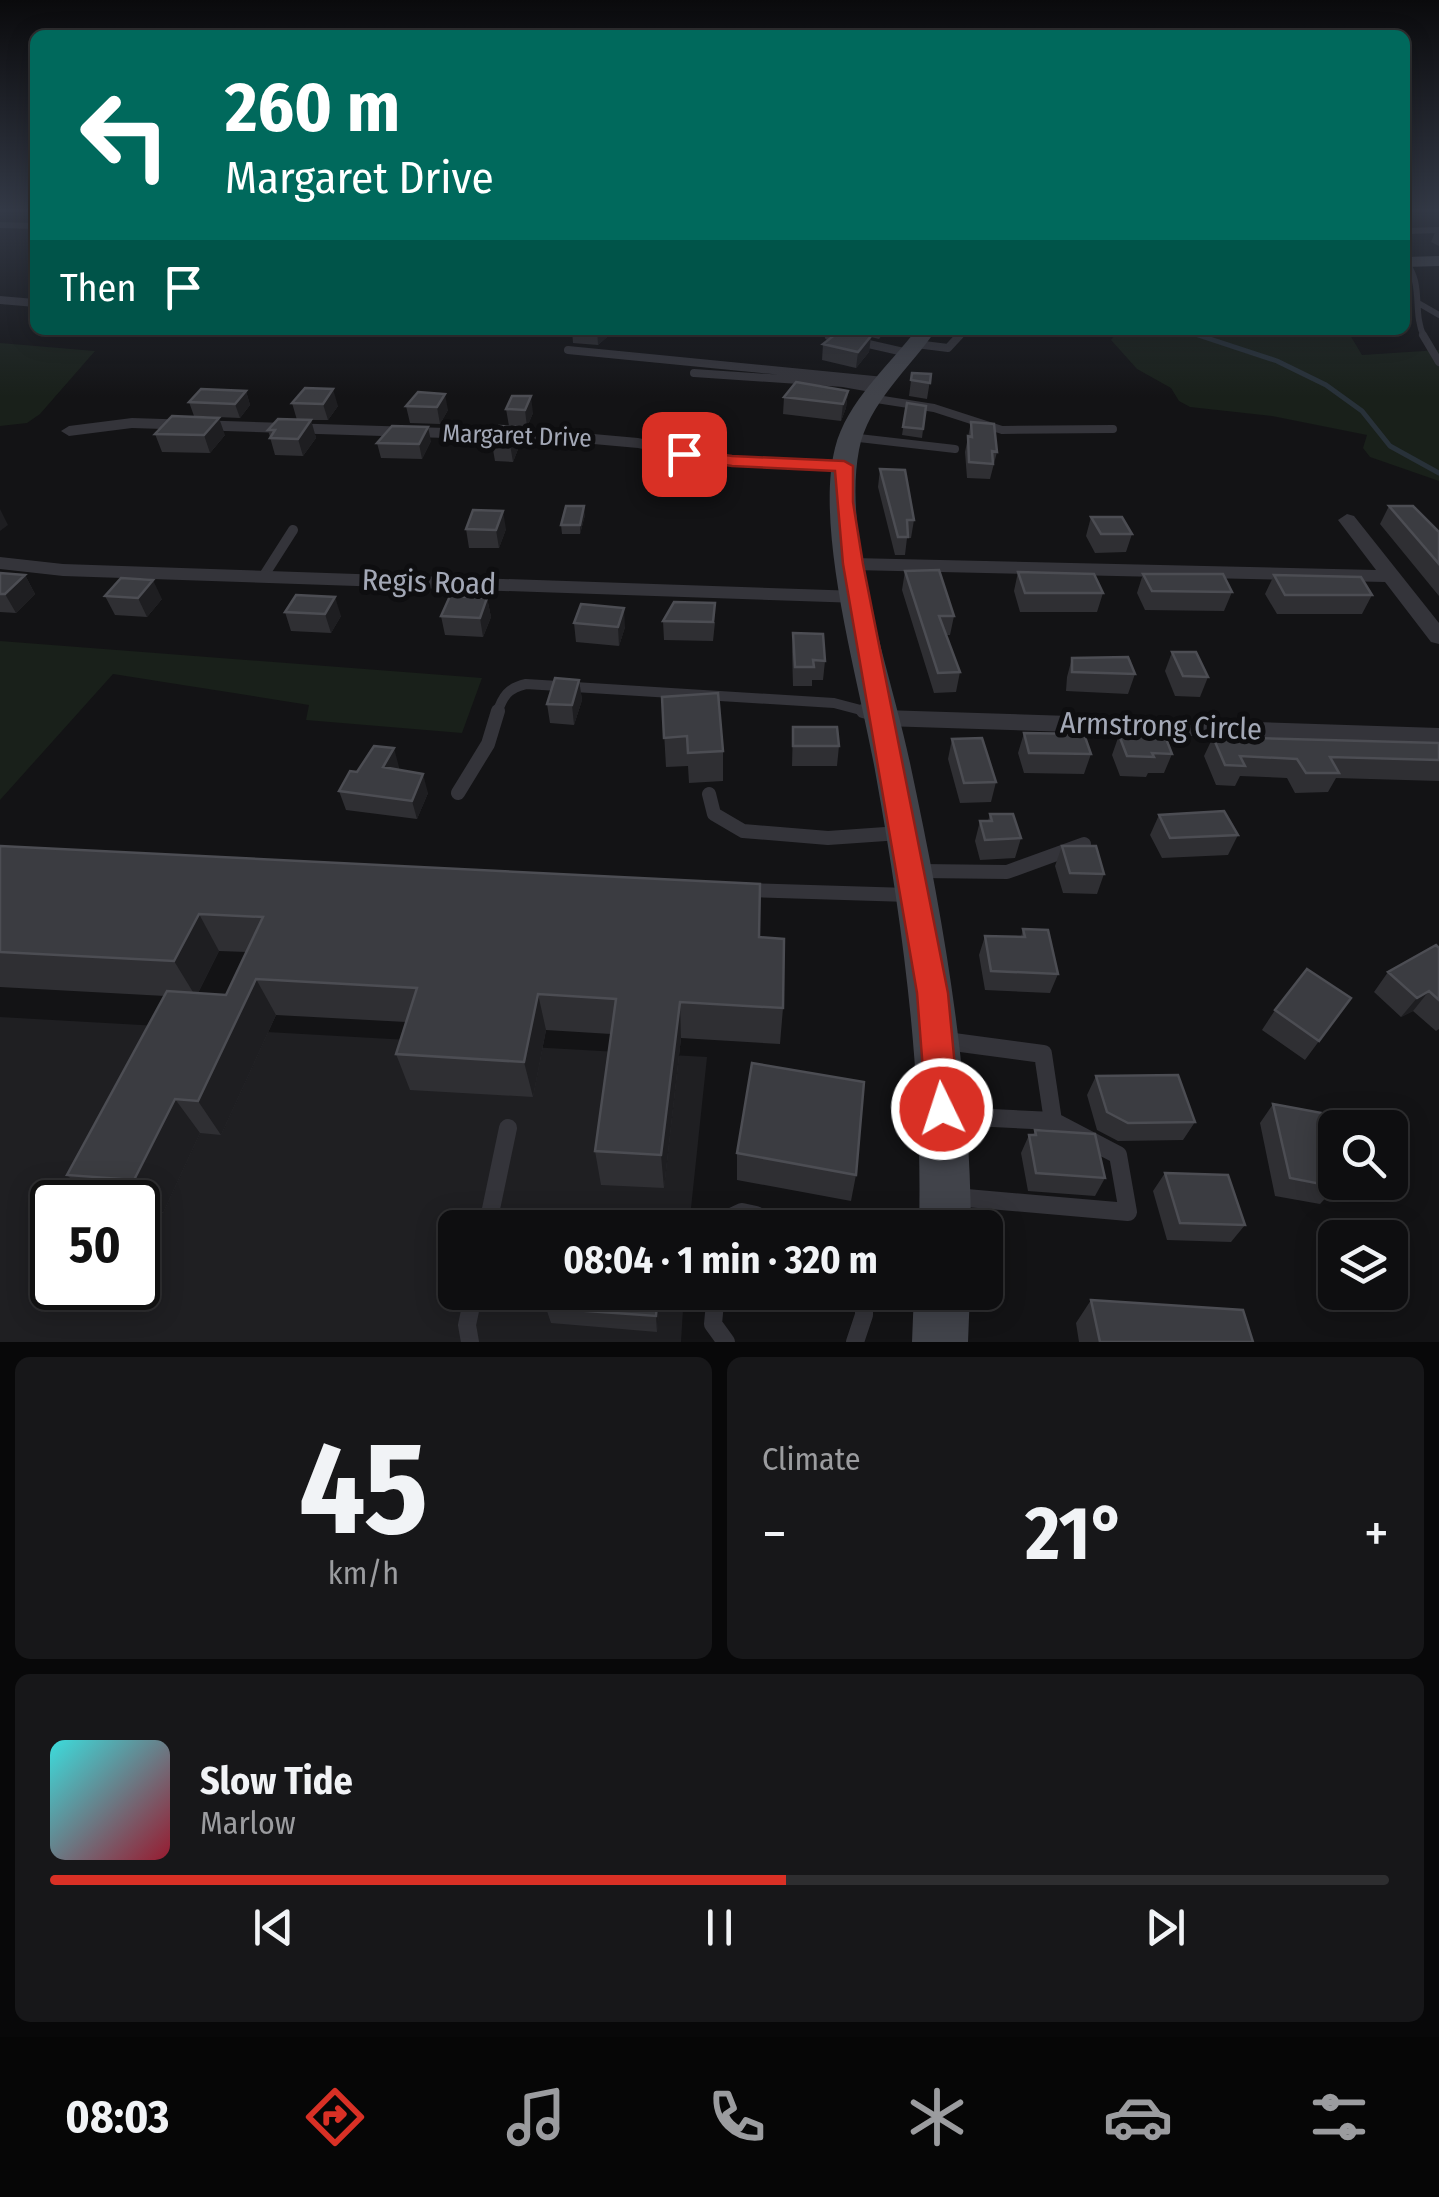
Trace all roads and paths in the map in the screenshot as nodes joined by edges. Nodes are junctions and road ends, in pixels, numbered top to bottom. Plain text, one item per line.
1 (1413, 272) edge
2 (0, 300) edge
3 (30, 302) edge
4 (1420, 304) junction
5 (1439, 315) edge
6 (829, 335) edge
7 (960, 335) edge
8 (568, 350) dead end
9 (1435, 351) edge
10 (1439, 362) edge
11 (897, 366) edge
12 (694, 373) dead end
13 (1113, 429) dead end
14 (69, 431) dead end
15 (955, 450) dead end
16 (847, 452) junction
17 (1347, 520) dead end
18 (293, 530) dead end
19 (0, 563) edge
20 (1391, 576) junction
21 (263, 577) junction
22 (856, 581) junction
23 (1439, 637) edge
24 (883, 718) junction
25 (1439, 736) edge
26 (458, 794) dead end
27 (709, 794) dead end
28 (904, 832) junction
29 (1084, 844) edge
30 (914, 883) junction
31 (739, 889) edge
32 (938, 1040) junction
33 (942, 1116) junction
34 (1053, 1120) junction
35 (508, 1128) dead end
36 (492, 1210) edge
37 (945, 1210) edge
38 (1003, 1212) edge
39 (470, 1310) edge
40 (714, 1310) edge
41 (864, 1310) edge
42 (941, 1310) edge
43 (470, 1342) edge
44 (726, 1342) edge
45 (855, 1342) edge
46 (940, 1342) edge

1 - 4 lane
2 - 3 street
4 - 5 lane
4 - 9 lane
6 - 11 lane
7 - 11 lane
8 - 11 lane
9 - 10 lane
11 - 12 lane
11 - 13 lane
11 - 16 main road
14 - 16 street, Margaret Drive
15 - 16 lane
16 - 22 main road
17 - 20 street
18 - 21 lane
19 - 21 street, Regis Road
20 - 22 street
20 - 23 street
21 - 22 street, Regis Road
22 - 24 main road
24 - 25 street, Armstrong Circle
24 - 26 lane
24 - 28 main road
27 - 28 lane
28 - 30 main road
29 - 30 lane
30 - 31 lane
30 - 32 main road
32 - 33 main road
32 - 34 lane
33 - 34 lane
33 - 37 main road
34 - 38 lane
35 - 36 lane
39 - 43 lane
40 - 44 lane
41 - 45 lane
42 - 46 main road

